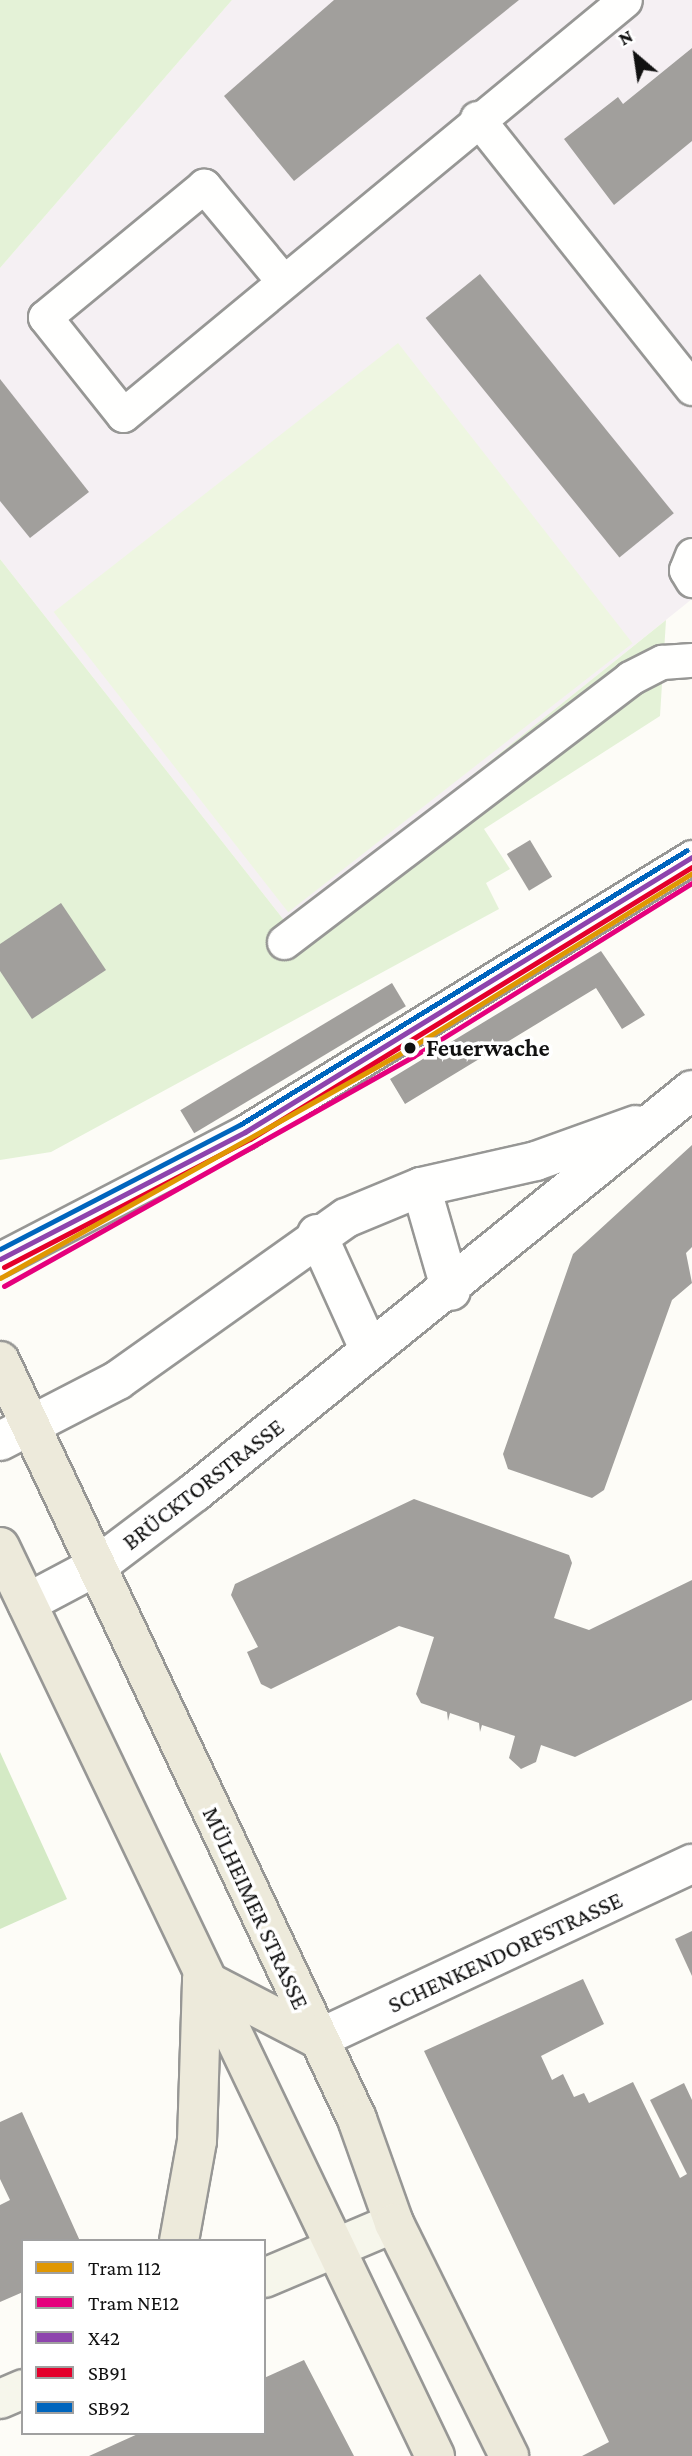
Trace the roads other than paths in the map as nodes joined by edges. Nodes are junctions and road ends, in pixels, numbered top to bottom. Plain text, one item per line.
1 (625, 0) edge
2 (477, 118) junction
3 (283, 281) junction
4 (692, 388) edge
5 (692, 555) edge
6 (692, 580) edge
7 (692, 660) edge
8 (692, 857) edge
9 (284, 942) dead end
10 (692, 1090) edge
11 (654, 1119) junction
12 (421, 1187) junction
13 (317, 1234) junction
14 (0, 1259) edge
15 (451, 1291) junction
16 (370, 1351) junction
17 (0, 1362) edge
18 (15, 1433) edge
19 (0, 1547) edge
20 (97, 1566) junction
21 (27, 1603) junction
22 (692, 1864) edge
23 (202, 1979) junction
24 (318, 2039) junction
25 (394, 2223) junction
26 (179, 2239) edge
27 (331, 2246) junction
28 (266, 2277) edge
29 (21, 2390) edge
30 (0, 2399) edge
31 (435, 2456) edge
32 (509, 2456) edge

1 - 2 lane
2 - 3 lane
2 - 4 lane
3 - 3 lane
5 - 6 lane
7 - 9 lane
8 - 14 lane
10 - 11 street, BRÜCKTORSTRASSE
11 - 12 street, BRÜCKTORSTRASSE
11 - 15 street, BRÜCKTORSTRASSE
12 - 13 street, BRÜCKTORSTRASSE
12 - 15 street
13 - 16 street
13 - 18 street, BRÜCKTORSTRASSE
15 - 16 street, BRÜCKTORSTRASSE
16 - 20 street, BRÜCKTORSTRASSE
17 - 18 main road, MÜLHEIMER STRASSE
18 - 20 main road, MÜLHEIMER STRASSE
19 - 21 main road
20 - 21 street, BRÜCKTORSTRASSE
20 - 24 main road, MÜLHEIMER STRASSE
21 - 23 main road
22 - 24 street, SCHENKENDORFSTRASSE
23 - 24 main road
23 - 26 main road
23 - 27 main road
24 - 25 main road, MÜLHEIMER STRASSE
25 - 27 street
25 - 32 main road, MÜLHEIMER STRASSE
27 - 28 street
27 - 31 main road
29 - 30 street

